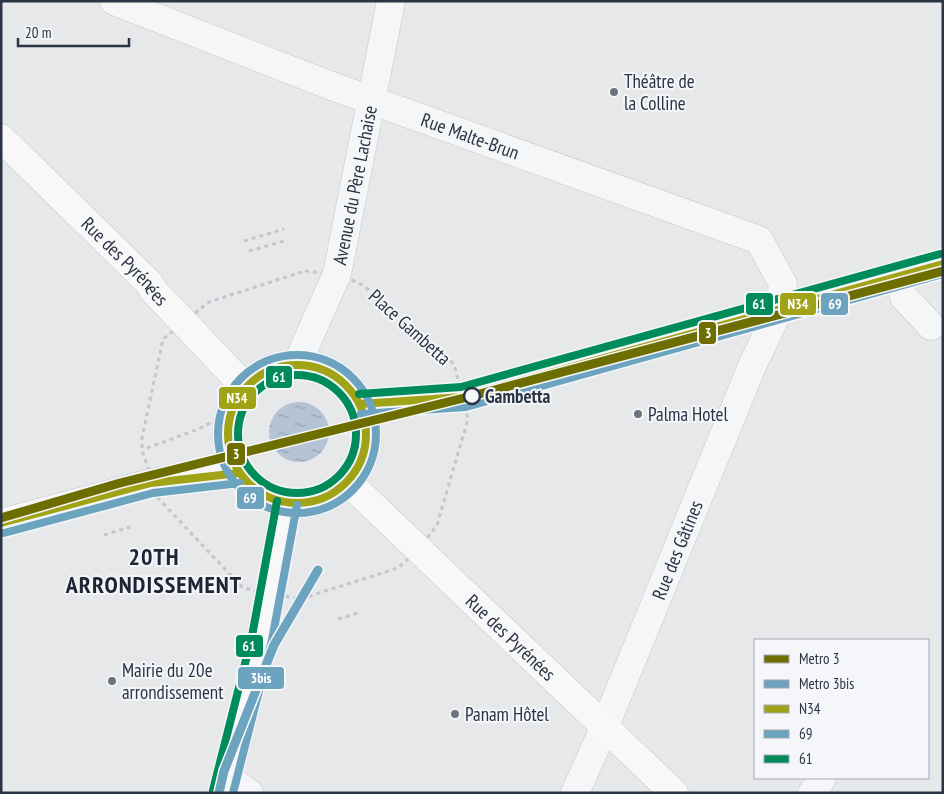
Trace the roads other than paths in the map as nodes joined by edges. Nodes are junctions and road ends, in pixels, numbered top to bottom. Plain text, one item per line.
1 (114, 1) edge
2 (391, 1) edge
3 (370, 98) junction
4 (1, 138) edge
5 (943, 264) edge
6 (904, 297) dead end
7 (780, 308) junction
8 (931, 326) dead end
9 (297, 364) junction
10 (245, 387) junction
11 (360, 404) junction
12 (239, 473) junction
13 (348, 482) junction
14 (287, 503) junction
15 (1, 523) edge
16 (605, 726) junction
17 (821, 779) edge
18 (224, 785) edge
19 (250, 793) edge
20 (575, 793) edge
21 (674, 793) edge
22 (812, 793) edge

1 - 3 street, Rue Malte-Brun
2 - 3 street, Avenue du Père Lachaise
3 - 7 street, Rue Malte-Brun
3 - 9 street, Avenue du Père Lachaise
4 - 10 main road, Rue des Pyrénées
5 - 7 main road
6 - 8 street
7 - 11 main road
7 - 16 street, Rue des Gâtines
9 - 10 main road
9 - 11 main road
10 - 12 main road
11 - 13 main road
12 - 14 main road
12 - 15 main road
13 - 14 main road
13 - 16 main road, Rue des Pyrénées
14 - 18 main road
16 - 20 street, Rue des Gâtines
16 - 21 main road, Rue des Pyrénées
17 - 22 street
18 - 19 street

